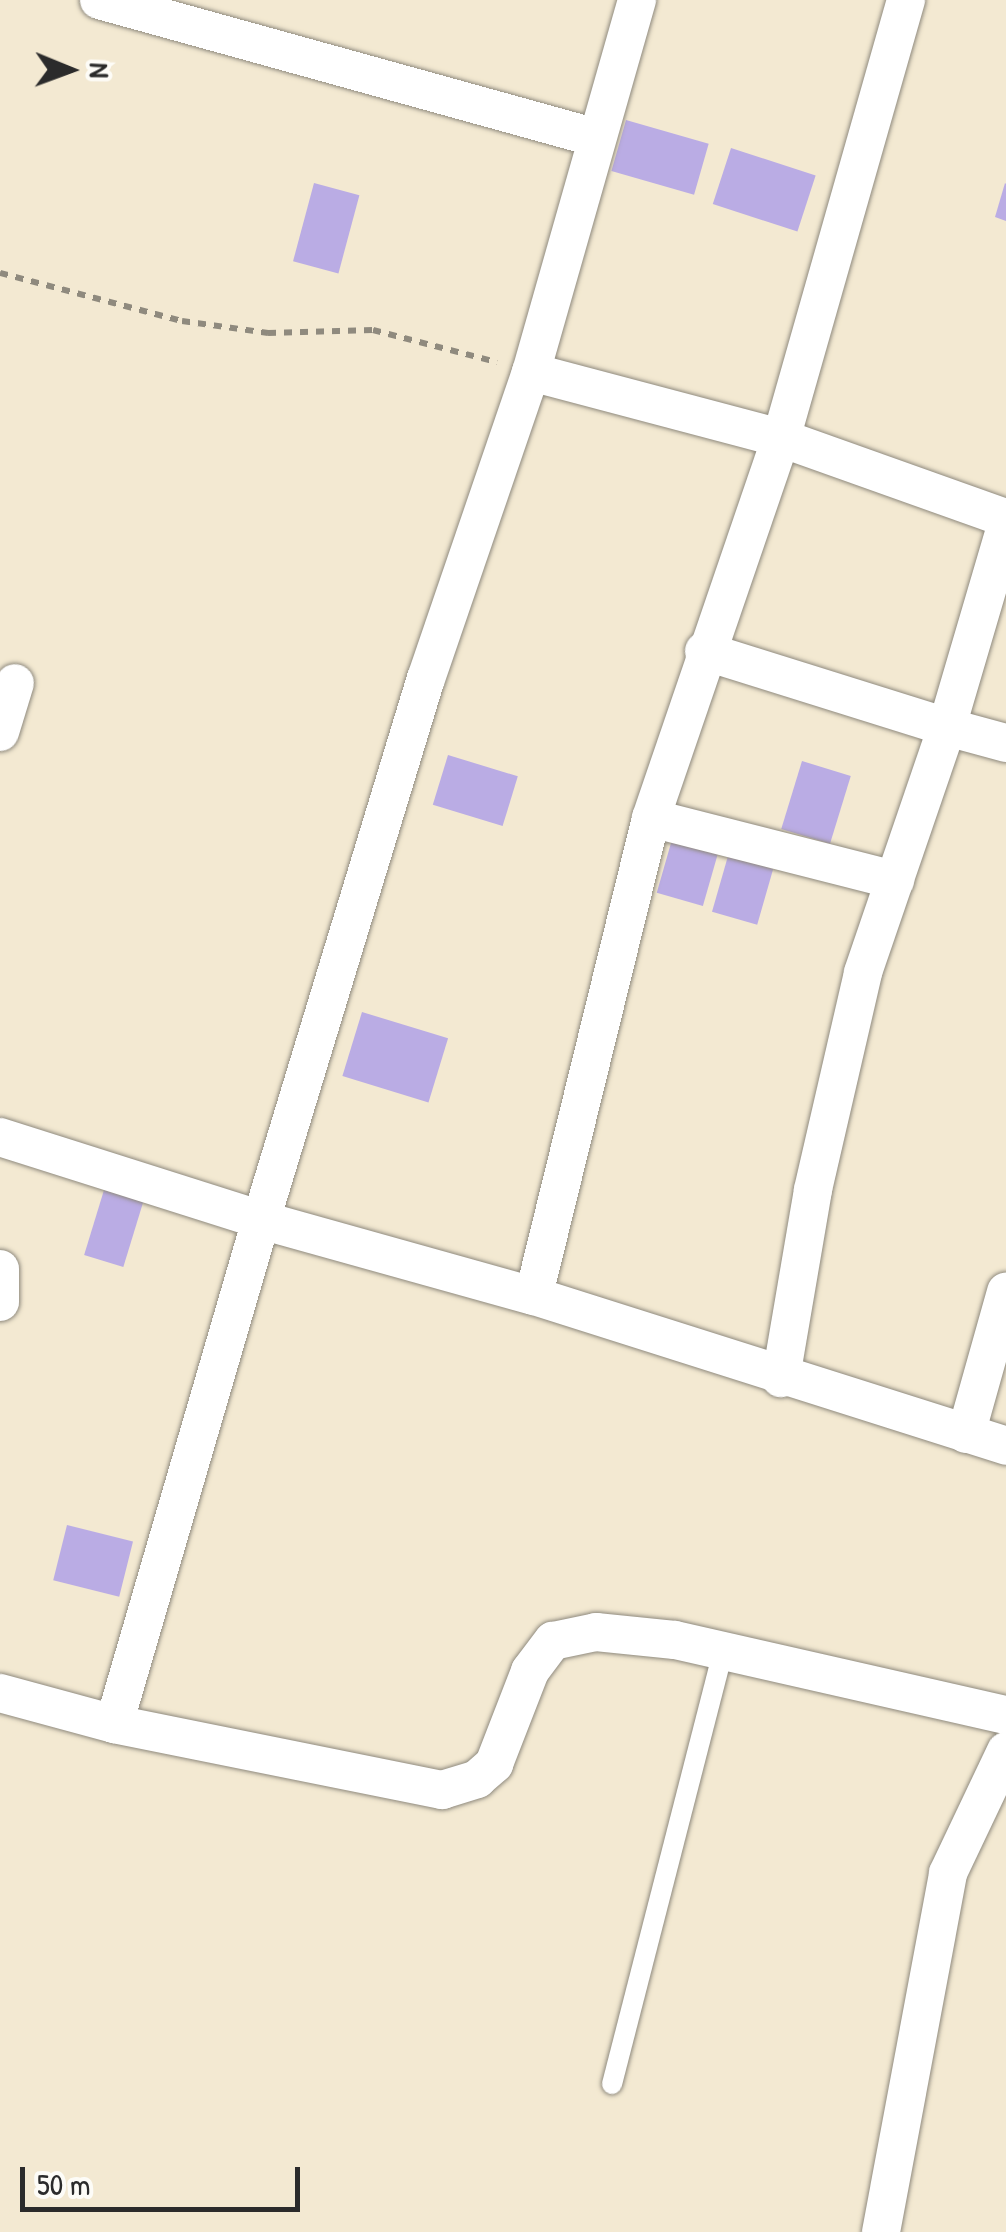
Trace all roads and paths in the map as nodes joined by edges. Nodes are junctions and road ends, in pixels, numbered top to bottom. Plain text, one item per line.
1 (99, 0) edge
2 (637, 0) edge
3 (906, 0) edge
4 (597, 138) junction
5 (0, 273) edge
6 (532, 372) junction
7 (781, 438) junction
8 (1006, 518) edge
9 (1006, 526) edge
10 (704, 652) junction
11 (15, 684) dead end
12 (947, 727) junction
13 (0, 732) edge
14 (1006, 743) edge
15 (651, 818) junction
16 (894, 880) junction
17 (0, 1136) edge
18 (260, 1220) junction
19 (0, 1270) edge
20 (1006, 1292) edge
21 (534, 1296) junction
22 (0, 1302) edge
23 (781, 1378) junction
24 (966, 1434) junction
25 (1006, 1446) edge
26 (722, 1651) junction
27 (0, 1693) edge
28 (1006, 1715) edge
29 (114, 1724) junction
30 (1006, 1751) edge
31 (612, 2084) dead end
32 (881, 2232) edge

1 - 4 street
2 - 4 street
3 - 7 street
4 - 6 street
5 - 6 path
6 - 7 street
6 - 18 street
7 - 8 street
7 - 10 street
9 - 12 street
10 - 12 street
10 - 15 street
11 - 13 street
12 - 14 street
12 - 16 street
15 - 16 street
15 - 21 street
16 - 23 street
17 - 18 street
18 - 21 street
18 - 29 street
19 - 22 street
20 - 24 street
21 - 23 street
23 - 24 street
24 - 25 street
26 - 28 street
26 - 29 street
26 - 31 lane
27 - 29 street
30 - 32 street

